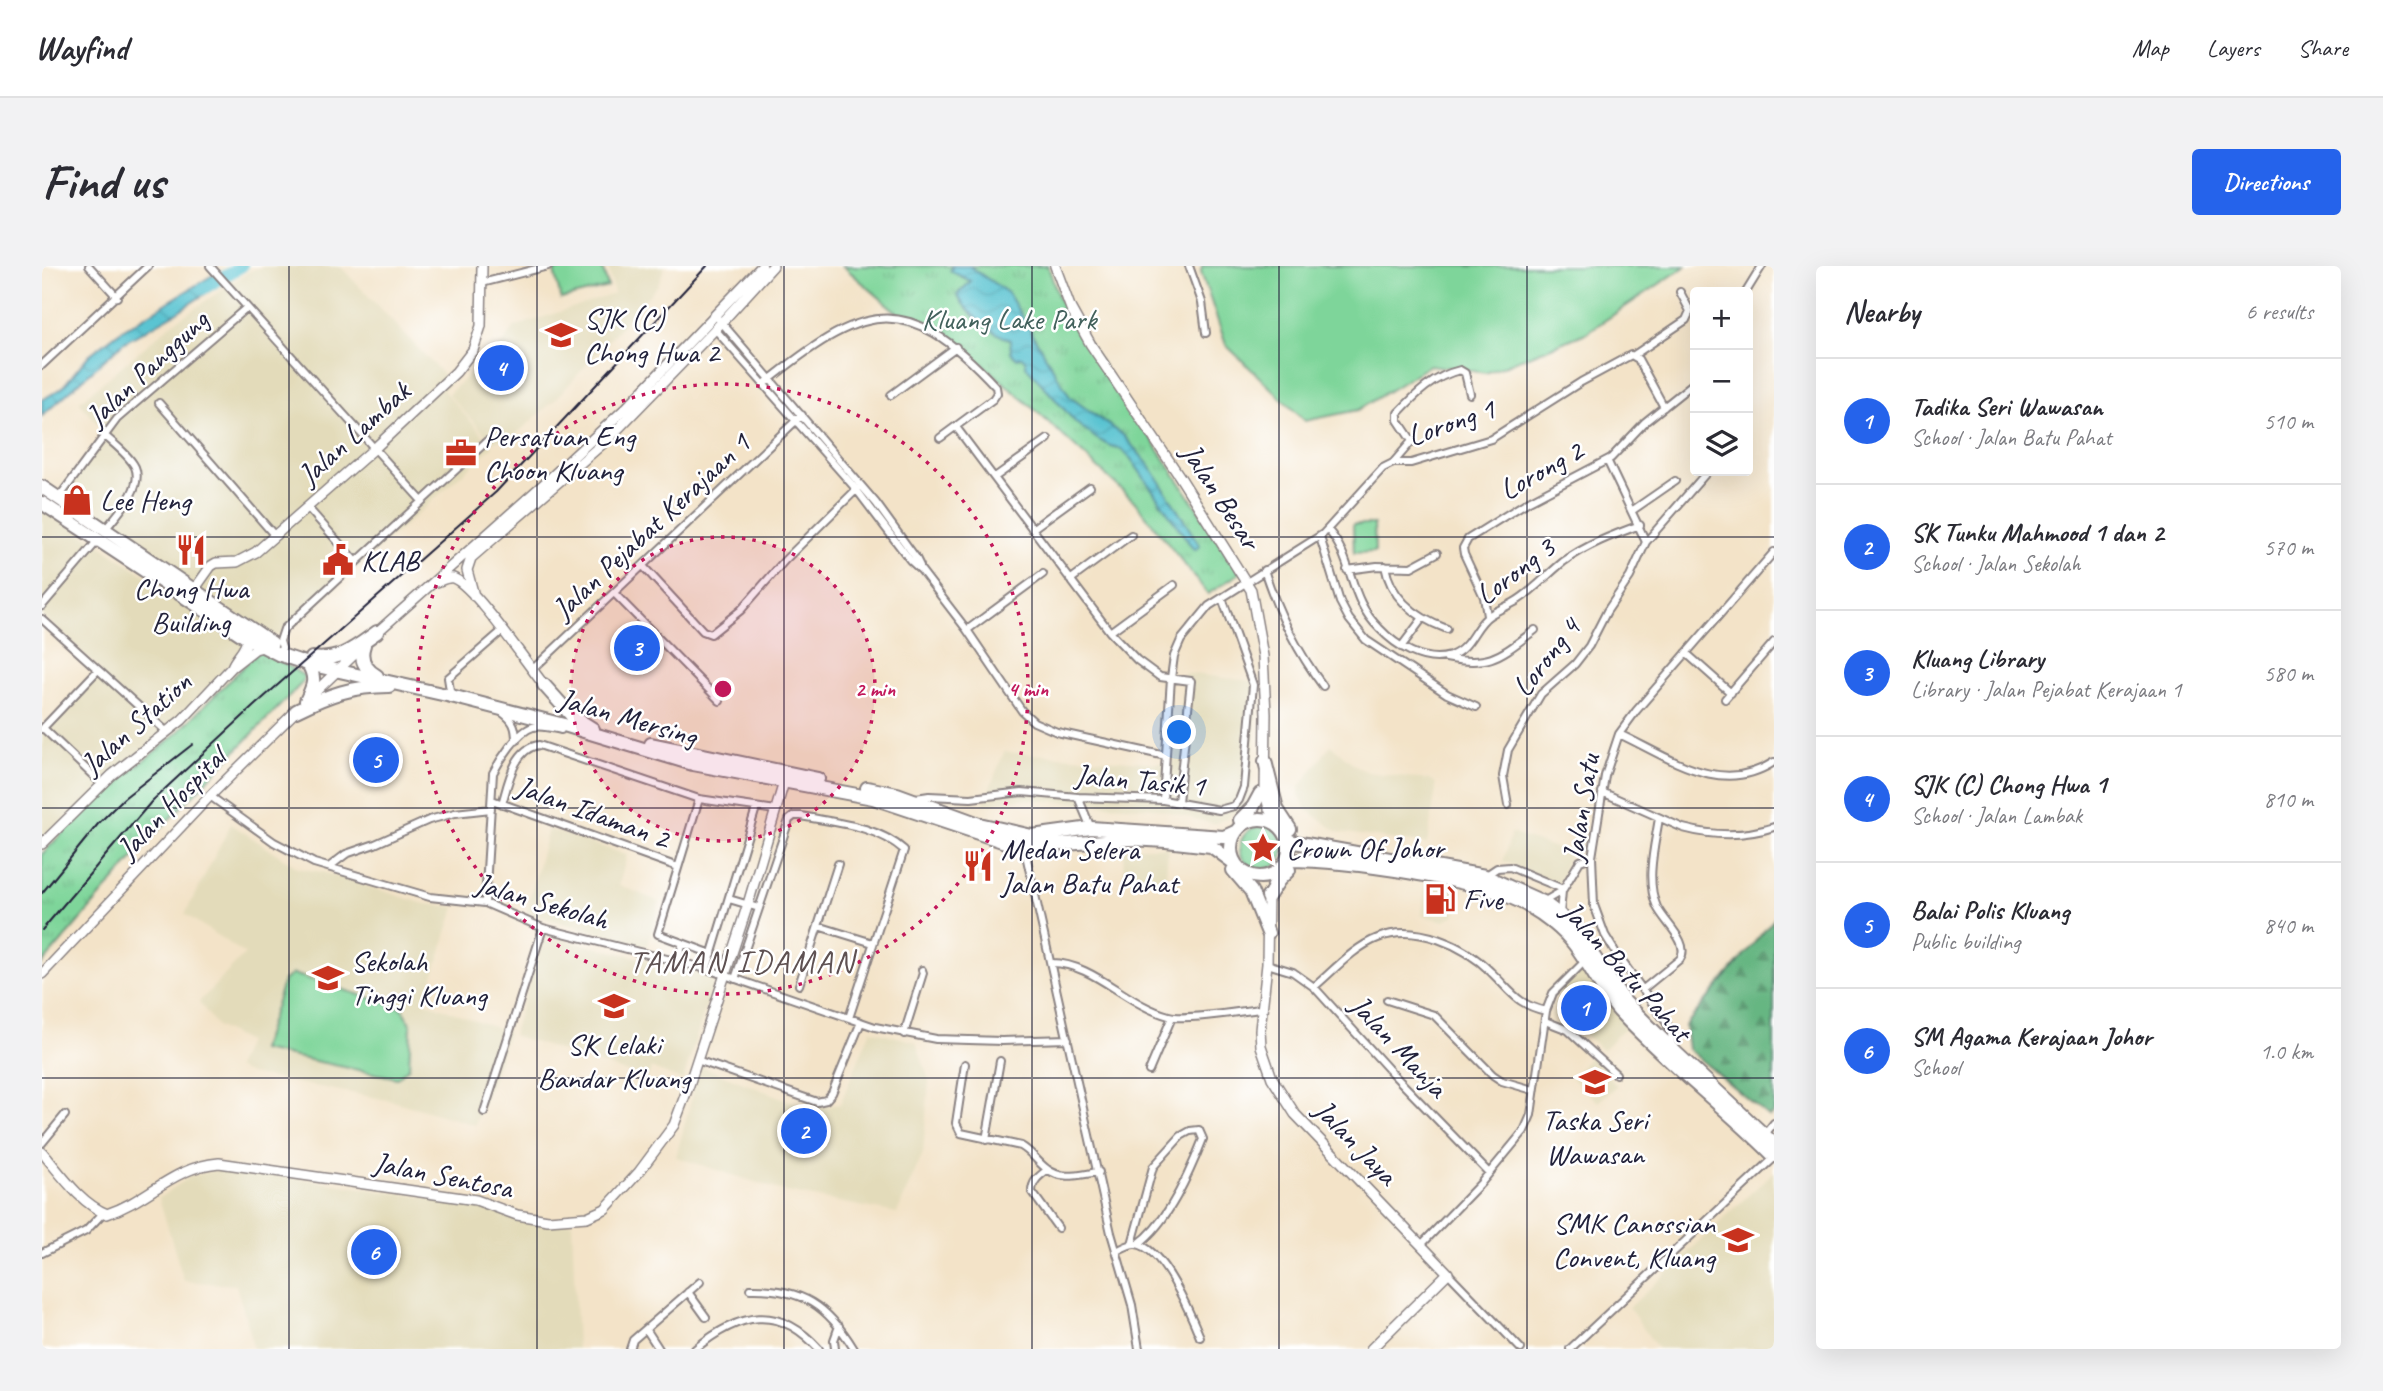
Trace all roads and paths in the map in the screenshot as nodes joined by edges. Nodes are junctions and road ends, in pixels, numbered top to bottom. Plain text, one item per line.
1 (89, 266) edge
2 (148, 266) edge
3 (482, 266) edge
4 (548, 266) edge
5 (762, 266) edge
6 (773, 266) edge
7 (1055, 266) edge
8 (1189, 266) edge
9 (1762, 266) edge
10 (211, 267) edge
11 (482, 283) junction
12 (1749, 287) edge
13 (1680, 292) dead end
14 (117, 297) junction
15 (246, 308) junction
16 (716, 322) junction
17 (1206, 333) dead end
18 (956, 347) junction
19 (1634, 355) junction
20 (42, 365) edge
21 (771, 379) junction
22 (764, 384) junction
23 (1690, 386) edge
24 (1470, 394) dead end
25 (891, 395) dead end
26 (159, 403) dead end
27 (1664, 407) junction
28 (799, 418) junction
29 (957, 426) junction
30 (104, 435) junction
31 (940, 438) dead end
32 (1048, 439) dead end
33 (487, 441) dead end
34 (375, 448) junction
35 (1607, 460) junction
36 (1393, 463) junction
37 (1705, 476) edge
38 (995, 478) junction
39 (1675, 481) dead end
40 (858, 487) junction
41 (1090, 487) dead end
42 (42, 488) edge
43 (422, 501) junction
44 (50, 503) edge
45 (308, 508) junction
46 (1633, 510) junction
47 (1640, 525) junction
48 (1032, 529) junction
49 (1328, 530) junction
50 (102, 535) junction
51 (1131, 535) dead end
52 (275, 536) junction
53 (1320, 537) junction
54 (1646, 542) junction
55 (1774, 552) edge
56 (1437, 553) dead end
57 (356, 562) junction
58 (643, 566) junction
59 (1385, 566) junction
60 (1265, 570) junction
61 (1348, 570) junction
62 (1043, 575) dead end
63 (1070, 580) junction
64 (1248, 582) junction
65 (429, 585) junction
66 (1174, 585) dead end
67 (194, 590) junction
68 (614, 593) junction
69 (474, 596) junction
70 (1222, 598) junction
71 (42, 606) edge
72 (206, 610) junction
73 (1487, 616) junction
74 (42, 619) edge
75 (1422, 619) junction
76 (1447, 629) dead end
77 (967, 630) junction
78 (1535, 630) dead end
79 (502, 631) junction
80 (377, 632) junction
81 (1110, 632) junction
82 (247, 638) junction
83 (1774, 642) edge
84 (364, 645) junction
85 (263, 647) junction
86 (1401, 647) junction
87 (282, 648) junction
88 (1686, 653) junction
89 (1444, 657) junction
90 (310, 661) junction
91 (232, 667) junction
92 (99, 670) junction
93 (338, 670) junction
94 (532, 670) junction
95 (1171, 678) junction
96 (384, 680) junction
97 (544, 685) junction
98 (411, 686) junction
99 (1323, 686) dead end
100 (1731, 693) junction
101 (451, 696) junction
102 (1725, 699) dead end
103 (306, 701) junction
104 (720, 701) dead end
105 (490, 706) junction
106 (1476, 707) dead end
107 (296, 711) junction
108 (43, 728) edge
109 (167, 732) junction
110 (1619, 734) junction
111 (597, 736) junction
112 (516, 741) junction
113 (1166, 755) junction
114 (1265, 761) junction
115 (1774, 762) edge
116 (761, 776) junction
117 (1264, 779) junction
118 (784, 782) junction
119 (103, 784) junction
120 (1602, 792) junction
121 (1259, 794) junction
122 (211, 796) junction
123 (1078, 797) junction
124 (699, 799) junction
125 (910, 799) junction
126 (492, 800) junction
127 (1163, 800) junction
128 (1178, 802) junction
129 (502, 804) junction
130 (1508, 805) dead end
131 (756, 808) junction
132 (491, 809) junction
133 (776, 810) junction
134 (1659, 818) junction
135 (1252, 819) junction
136 (1277, 824) junction
137 (1774, 827) edge
138 (1091, 828) junction
139 (1235, 832) junction
140 (1212, 836) junction
141 (1192, 839) junction
142 (1289, 841) junction
143 (42, 844) edge
144 (1024, 846) junction
145 (1328, 849) junction
146 (1592, 857) junction
147 (1287, 860) junction
148 (1318, 860) junction
149 (838, 864) dead end
150 (329, 867) junction
151 (678, 867) junction
152 (1238, 867) junction
153 (1278, 872) junction
154 (1485, 876) junction
155 (1563, 890) junction
156 (1268, 897) junction
157 (729, 899) junction
158 (1543, 902) junction
159 (485, 903) junction
160 (748, 904) junction
161 (759, 908) junction
162 (1560, 915) junction
163 (818, 926) junction
164 (543, 928) junction
165 (1268, 928) junction
166 (683, 943) junction
167 (873, 943) junction
168 (712, 954) junction
169 (1585, 961) junction
170 (677, 962) junction
171 (1051, 963) junction
172 (1267, 964) junction
173 (707, 969) junction
174 (922, 970) dead end
175 (42, 974) edge
176 (724, 975) junction
177 (735, 979) junction
178 (799, 985) dead end
179 (1314, 987) junction
180 (1642, 990) junction
181 (1387, 1000) dead end
182 (1261, 1009) junction
183 (1546, 1011) junction
184 (1172, 1017) junction
185 (849, 1018) junction
186 (1545, 1021) junction
187 (861, 1023) junction
188 (904, 1034) junction
189 (1068, 1039) junction
190 (1672, 1049) junction
191 (697, 1060) junction
192 (1000, 1061) dead end
193 (965, 1065) dead end
194 (1149, 1071) dead end
195 (1616, 1074) dead end
196 (1533, 1090) junction
197 (484, 1112) dead end
198 (65, 1115) dead end
199 (1774, 1123) edge
200 (1769, 1139) edge
201 (986, 1140) junction
202 (42, 1143) edge
203 (42, 1152) edge
204 (1774, 1157) edge
205 (1047, 1170) junction
206 (1099, 1172) junction
207 (1489, 1173) junction
208 (104, 1212) junction
209 (1058, 1228) dead end
210 (1135, 1244) junction
211 (1422, 1244) junction
212 (1116, 1251) junction
213 (42, 1253) edge
214 (1448, 1273) junction
215 (700, 1282) dead end
216 (750, 1289) dead end
217 (688, 1292) junction
218 (706, 1317) dead end
219 (839, 1326) junction
220 (646, 1329) junction
221 (1200, 1338) dead end
222 (630, 1349) edge
223 (659, 1349) edge
224 (695, 1349) edge
225 (819, 1349) edge
226 (835, 1349) edge
227 (854, 1349) edge
228 (1139, 1349) edge
229 (1371, 1349) edge
230 (1521, 1349) edge
231 (1570, 1349) edge

1 - 14 street
2 - 14 street
3 - 11 street, Jalan Lambak
4 - 11 street
5 - 16 street
6 - 16 street
7 - 64 street, Jalan Besar
8 - 17 street
9 - 12 street
10 - 15 street
11 - 34 street, Jalan Lambak
13 - 19 street, Lorong 1
14 - 20 street
15 - 30 street, Jalan Panggung
15 - 34 street
16 - 21 street
16 - 22 street
16 - 65 street, Jalan Hospital
16 - 69 street
18 - 21 street
18 - 25 street
18 - 29 street
19 - 27 street
19 - 36 street, Lorong 1
21 - 22 street
21 - 28 street
22 - 28 street
23 - 27 street, Lorong 2
24 - 36 street
26 - 52 street
27 - 35 street, Lorong 2
28 - 40 street
28 - 58 street, Jalan Pejabat Kerajaan 1
29 - 31 street
29 - 38 street
30 - 44 street, Jalan Panggung
30 - 50 street
32 - 38 street
33 - 43 street
34 - 43 street
34 - 45 street, Jalan Lambak
35 - 46 street
35 - 73 street, Lorong 2
36 - 49 street, Lorong 1
37 - 54 street, Lorong 4
38 - 48 street
39 - 46 street
40 - 58 street
40 - 77 street
41 - 48 street
42 - 44 highway, Jalan Mersing
43 - 57 street
44 - 50 highway, Jalan Mersing
45 - 52 street, Jalan Lambak
45 - 57 street
46 - 47 street
47 - 54 street
47 - 73 street, Lorong 3
48 - 63 street
49 - 53 street, Lorong 1
49 - 61 street
50 - 67 highway, Jalan Mersing
50 - 71 street
50 - 72 highway, Jalan Mersing
51 - 63 street
52 - 67 street, Jalan Lambak
53 - 60 street, Lorong 1
53 - 106 street
54 - 130 street, Lorong 4
55 - 88 street, Jalan Satu
56 - 59 street
57 - 87 street
58 - 68 street, Jalan Pejabat Kerajaan 1
59 - 61 street
59 - 75 street
60 - 64 street, Lorong 1
60 - 99 street
61 - 86 street
62 - 77 street
63 - 81 street
64 - 70 street, Lorong 1
64 - 114 street, Jalan Besar
65 - 69 street
65 - 80 street, Jalan Hospital
66 - 81 street
67 - 72 highway
67 - 87 highway, Jalan Mersing
68 - 94 street, Jalan Pejabat Kerajaan 1
68 - 104 street
69 - 79 street
70 - 95 street, Lorong 1
70 - 128 street, Jalan Tasik 1
72 - 82 highway, Jalan Mersing
73 - 89 street, Lorong 3
74 - 92 street
75 - 76 street
75 - 86 street
77 - 113 street
78 - 89 street
79 - 94 street
79 - 101 street
80 - 84 street, Jalan Hospital
80 - 90 highway
81 - 95 street
82 - 85 highway, Jalan Mersing
82 - 91 street, Jalan Station
83 - 100 street
84 - 93 street, Jalan Hospital
84 - 96 highway
85 - 90 highway, Jalan Mersing
85 - 91 street, Jalan Station
86 - 89 street
87 - 90 highway, Jalan Mersing
88 - 100 street
88 - 110 street, Jalan Satu
90 - 93 highway, Jalan Mersing
90 - 103 highway
91 - 109 street, Jalan Station
92 - 108 street
92 - 109 street
93 - 96 highway, Jalan Mersing
93 - 103 street, Jalan Hospital
94 - 97 street
95 - 113 street, Lorong 1
95 - 128 street
96 - 98 highway, Jalan Mersing
97 - 105 highway
97 - 125 highway
98 - 101 highway, Jalan Mersing
98 - 107 highway
100 - 102 street
101 - 105 highway, Jalan Mersing
103 - 107 street, Jalan Hospital
105 - 111 highway, Jalan Mersing
105 - 112 street
107 - 122 street, Jalan Hospital
108 - 119 street
109 - 119 street, Jalan Station
110 - 115 street
110 - 120 street, Jalan Satu
111 - 112 street
111 - 116 highway, Jalan Mersing
112 - 126 street
113 - 127 street, Lorong 1
114 - 117 street, Jalan Besar
114 - 145 highway
116 - 118 highway, Jalan Mersing
116 - 133 street
117 - 121 street, Jalan Besar
117 - 136 street, Jalan Besar
118 - 133 street, Jalan Sentosa
118 - 144 highway, Jalan Mersing
119 - 143 street, Jalan Station
120 - 134 street
120 - 146 street, Jalan Satu
121 - 135 street, Jalan Besar
121 - 140 highway
122 - 150 street, Jalan Sekolah
122 - 175 street, Jalan Hospital
123 - 125 street, Jalan Tasik 1
123 - 127 street, Jalan Tasik 1
123 - 138 street
124 - 129 street
124 - 131 street
124 - 151 street
125 - 138 highway
126 - 129 street, Jalan Idaman 2
126 - 132 street
127 - 128 street, Jalan Tasik 1
129 - 151 street, Jalan Idaman 2
131 - 133 street
131 - 157 street
132 - 150 street
132 - 159 street
133 - 160 street, Jalan Sentosa
134 - 137 street
134 - 180 street
135 - 136 highway
135 - 139 highway
136 - 142 highway
138 - 141 highway
139 - 140 highway, Jalan Mersing
139 - 152 highway
140 - 141 highway, Jalan Mersing
141 - 144 highway, Jalan Mersing
141 - 152 highway, Jalan Mersing
141 - 165 highway
142 - 145 highway, Jalan Batu Pahat
142 - 147 highway
144 - 171 street
145 - 154 highway, Jalan Batu Pahat
146 - 155 street
146 - 180 street, Jalan Satu
147 - 148 highway, Jalan Batu Pahat
147 - 153 highway
148 - 156 highway
148 - 169 highway, Jalan Batu Pahat
149 - 163 street
150 - 159 street, Jalan Sekolah
151 - 166 street
152 - 153 highway
152 - 165 street, Jalan Jaya
153 - 156 street, Jalan Jaya
154 - 155 street
154 - 158 highway, Jalan Batu Pahat
155 - 158 street
155 - 162 street
156 - 165 street, Jalan Jaya
157 - 160 street
157 - 168 street
158 - 162 highway, Jalan Batu Pahat
159 - 164 street, Jalan Sekolah
160 - 161 street
160 - 176 street, Jalan Sentosa
161 - 167 street
161 - 177 street
162 - 190 highway, Jalan Batu Pahat
163 - 167 street
163 - 178 street
164 - 170 street, Jalan Sekolah
164 - 197 street
165 - 172 street, Jalan Jaya
166 - 168 street
166 - 170 street
167 - 185 street
168 - 173 street
169 - 183 street
169 - 204 highway, Jalan Batu Pahat
170 - 173 street, Jalan Sekolah
171 - 184 street
171 - 189 street
172 - 179 street, Jalan Manja
172 - 182 street, Jalan Jaya
173 - 176 street, Jalan Sekolah
174 - 188 street
176 - 177 street, Jalan Sekolah
176 - 191 street, Jalan Sentosa
177 - 185 street, Jalan Sekolah
179 - 183 street
179 - 207 street, Jalan Manja
180 - 190 street, Jalan Satu
181 - 196 street
182 - 184 street
182 - 211 street, Jalan Jaya
183 - 186 street
184 - 194 street
185 - 187 street, Jalan Sekolah
186 - 195 street
186 - 196 street
187 - 188 street, Jalan Sekolah
187 - 191 street
188 - 189 street, Jalan Sekolah
189 - 206 street
190 - 200 highway, Jalan Batu Pahat
191 - 208 street, Jalan Sentosa
192 - 201 street
193 - 201 street
196 - 207 street
198 - 202 street
199 - 200 street
201 - 205 street
203 - 208 street
204 - 231 street
205 - 206 street
205 - 209 street
206 - 212 street
207 - 211 street
208 - 213 street
210 - 210 street
210 - 212 street
210 - 221 street
211 - 214 street, Jalan Jaya
212 - 228 street
214 - 229 street
214 - 230 street, Jalan Jaya
215 - 217 street
216 - 219 street
217 - 218 street
217 - 220 street
219 - 226 street
219 - 227 street
220 - 222 street
220 - 223 street
224 - 225 street

